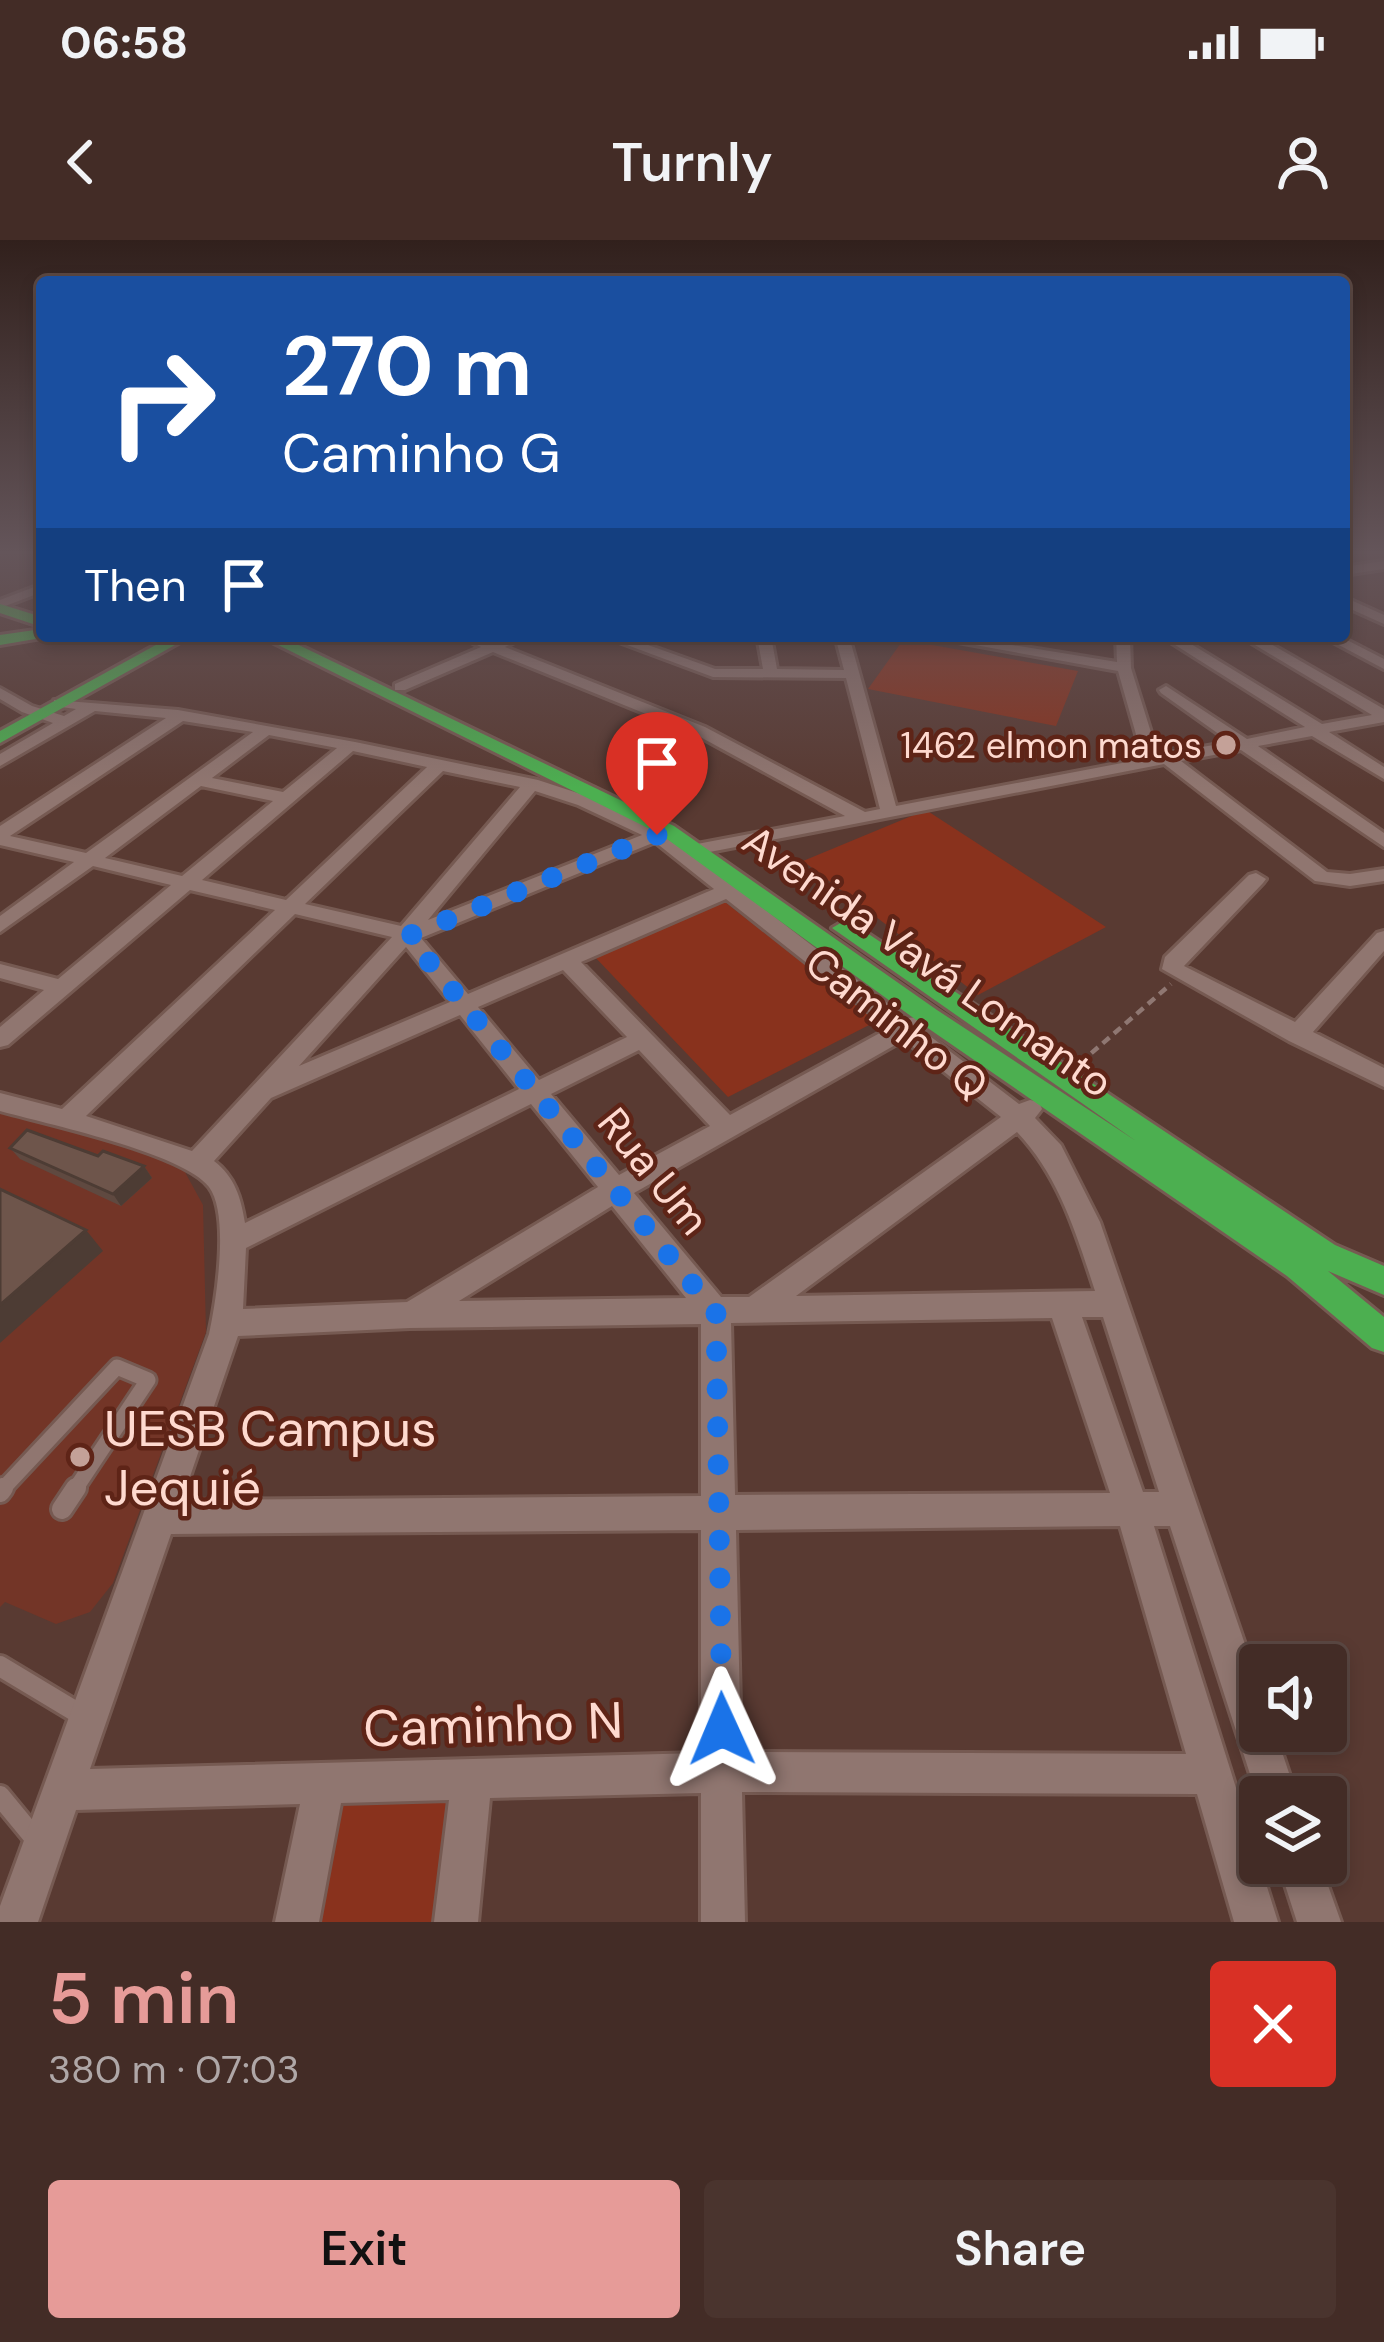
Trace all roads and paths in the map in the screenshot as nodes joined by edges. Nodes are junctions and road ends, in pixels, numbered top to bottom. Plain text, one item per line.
1 (36, 635) edge
2 (0, 640) edge
3 (172, 642) edge
4 (280, 642) edge
5 (306, 642) edge
6 (480, 642) edge
7 (504, 642) edge
8 (626, 642) edge
9 (765, 642) edge
10 (844, 642) edge
11 (1008, 642) edge
12 (1123, 642) edge
13 (1178, 642) edge
14 (1257, 642) edge
15 (1340, 642) edge
16 (492, 647) junction
17 (1384, 665) edge
18 (1124, 668) junction
19 (854, 674) junction
20 (771, 675) junction
21 (400, 687) junction
22 (1166, 690) dead end
23 (0, 692) edge
24 (48, 712) junction
25 (180, 716) junction
26 (1384, 716) edge
27 (0, 717) edge
28 (1317, 729) junction
29 (263, 732) junction
30 (0, 738) edge
31 (1239, 742) junction
32 (347, 748) junction
33 (1158, 759) junction
34 (0, 761) edge
35 (438, 766) junction
36 (1384, 774) edge
37 (197, 779) junction
38 (532, 784) junction
39 (285, 798) junction
40 (889, 811) junction
41 (859, 816) junction
42 (662, 833) junction
43 (0, 837) edge
44 (1384, 842) edge
45 (710, 848) junction
46 (88, 861) junction
47 (1384, 875) edge
48 (1256, 879) dead end
49 (181, 883) junction
50 (736, 887) junction
51 (289, 908) junction
52 (0, 926) edge
53 (407, 935) junction
54 (1384, 938) edge
55 (569, 963) junction
56 (1180, 966) junction
57 (0, 971) edge
58 (61, 987) junction
59 (464, 1005) junction
60 (916, 1023) junction
61 (1297, 1035) junction
62 (0, 1039) edge
63 (642, 1040) junction
64 (1384, 1078) edge
65 (1055, 1087) junction
66 (267, 1090) junction
67 (535, 1090) junction
68 (0, 1102) edge
69 (1019, 1118) junction
70 (65, 1121) junction
71 (727, 1126) junction
72 (197, 1162) junction
73 (614, 1191) junction
74 (232, 1242) junction
75 (1384, 1281) edge
76 (1114, 1304) junction
77 (1063, 1306) junction
78 (751, 1312) junction
79 (716, 1313) junction
80 (410, 1315) junction
81 (227, 1323) junction
82 (1384, 1337) edge
83 (0, 1492) edge
84 (62, 1509) dead end
85 (1132, 1509) junction
86 (1181, 1509) junction
87 (719, 1515) junction
88 (162, 1517) junction
89 (1, 1669) edge
90 (90, 1719) junction
91 (723, 1772) junction
92 (1212, 1774) junction
93 (1270, 1776) edge
94 (472, 1779) junction
95 (325, 1783) junction
96 (65, 1790) junction
97 (0, 1796) edge
98 (43, 1848) junction
99 (1306, 1884) edge
100 (16, 1922) edge
101 (297, 1922) edge
102 (456, 1922) edge
103 (723, 1922) edge
104 (1256, 1922) edge
105 (1319, 1922) edge

1 - 2 street
3 - 24 street
4 - 42 street, Avenida Vavá Lomanto
5 - 21 street, Avenida Vavá Lomanto
6 - 16 street
7 - 16 street
8 - 20 street
9 - 20 street
10 - 19 street
11 - 18 street
12 - 18 street
13 - 28 street
14 - 26 street
15 - 17 street
16 - 21 street
16 - 41 street
18 - 33 street
19 - 20 street
19 - 40 street
21 - 45 street, Avenida Vavá Lomanto
22 - 31 street
23 - 24 street
24 - 25 street
24 - 27 street
24 - 30 street
24 - 34 street
25 - 29 street
25 - 43 street
26 - 28 street
28 - 31 street
28 - 36 street
29 - 32 street
29 - 37 street
31 - 33 street
31 - 44 street
32 - 35 street
32 - 39 street
33 - 40 street
33 - 47 street
35 - 38 street
35 - 51 street
37 - 39 street
37 - 46 street
38 - 42 street
38 - 53 street
39 - 49 street
40 - 41 street
41 - 45 street
42 - 45 street, Avenida Vavá Lomanto
42 - 50 street
42 - 53 street
43 - 46 street
45 - 50 street, Avenida Vavá Lomanto
45 - 65 street, Avenida Vavá Lomanto
46 - 49 street
46 - 52 street
48 - 56 street
49 - 51 street
49 - 58 street
50 - 55 street
50 - 60 street, Avenida Vavá Lomanto
51 - 53 street
51 - 70 street
53 - 59 street, Rua Um
53 - 66 street
54 - 61 street
55 - 59 street
55 - 63 street
56 - 61 street
56 - 65 path
57 - 58 street
58 - 62 street
59 - 66 street
59 - 67 street, Rua Um
60 - 65 street, Avenida Vavá Lomanto
60 - 69 street, Caminho Q
60 - 71 street
61 - 64 street
63 - 67 street
63 - 71 street
65 - 69 street
65 - 75 street, Avenida Vavá Lomanto
65 - 82 street, Avenida Vavá Lomanto
66 - 72 street
67 - 73 street, Rua Um
67 - 74 street
68 - 70 street
69 - 76 street, Caminho Q
69 - 78 street
70 - 72 street
71 - 73 street
72 - 74 street
73 - 79 street, Rua Um
73 - 80 street
74 - 81 street
76 - 77 street
76 - 86 street, Caminho Q
77 - 78 street
77 - 85 street
78 - 79 street
79 - 80 street
79 - 87 street
80 - 81 street
81 - 88 street
83 - 84 lane
85 - 86 street
85 - 87 street
85 - 92 street
86 - 93 street, Caminho Q
87 - 88 street
87 - 91 street
88 - 90 street
89 - 90 lane
90 - 96 street
91 - 92 street, Caminho N
91 - 94 street, Caminho N
91 - 103 street
92 - 104 street
94 - 95 street, Caminho N
94 - 102 street
95 - 96 street, Caminho N
95 - 101 street
96 - 98 street
97 - 98 lane
98 - 100 street
99 - 105 street

